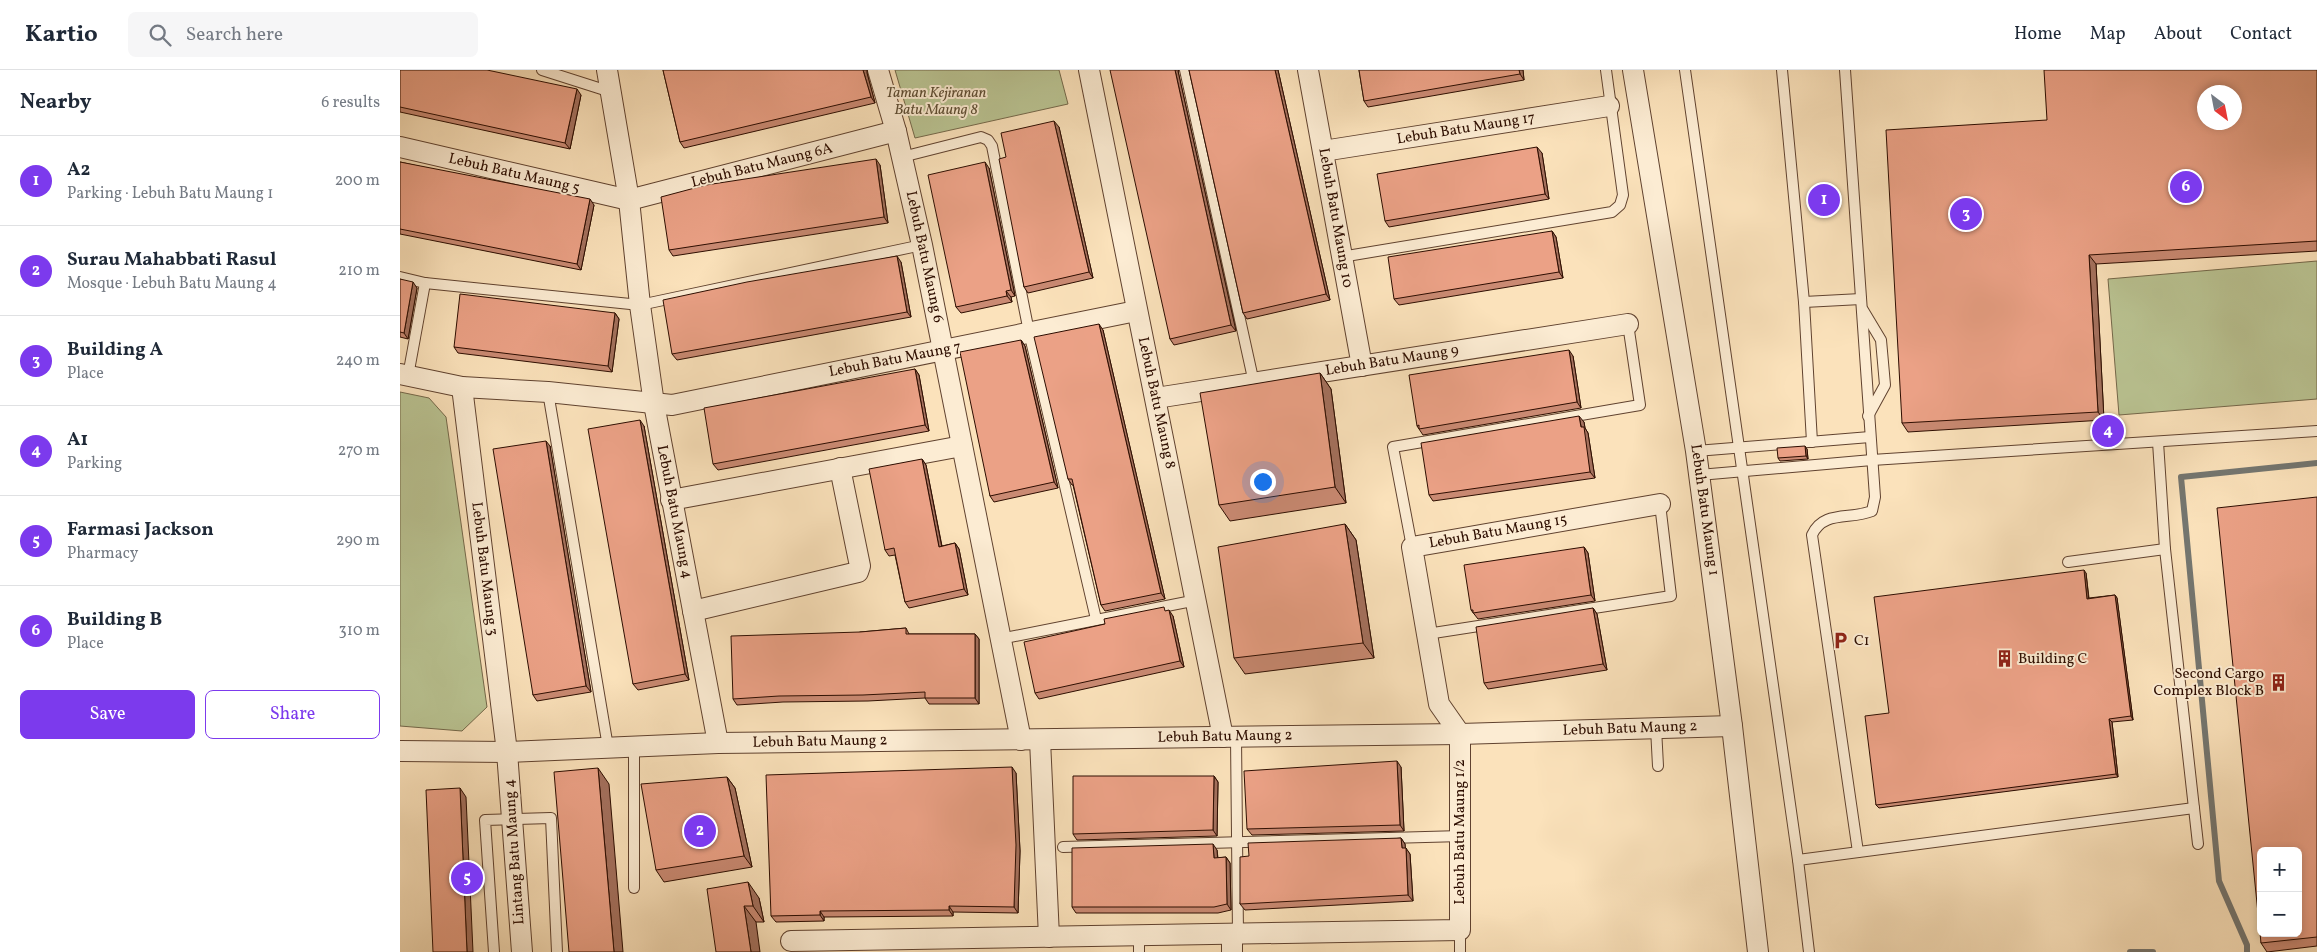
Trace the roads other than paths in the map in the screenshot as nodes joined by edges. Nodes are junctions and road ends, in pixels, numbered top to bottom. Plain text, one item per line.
1 (542, 70) edge
2 (878, 70) edge
3 (1089, 70) edge
4 (1185, 70) edge
5 (1308, 70) edge
6 (1606, 70) edge
7 (1633, 70) edge
8 (1685, 70) edge
9 (1782, 70) edge
10 (1845, 70) edge
11 (610, 71) edge
12 (611, 92) junction
13 (1610, 106) junction
14 (896, 131) junction
15 (400, 147) edge
16 (1323, 151) junction
17 (902, 157) junction
18 (629, 200) junction
19 (922, 245) junction
20 (1341, 257) junction
21 (400, 277) edge
22 (425, 283) junction
23 (1804, 302) junction
24 (1861, 303) junction
25 (640, 305) junction
26 (1136, 311) junction
27 (1628, 324) joint
28 (1029, 332) junction
29 (943, 350) junction
30 (1362, 366) junction
31 (404, 375) edge
32 (1254, 383) junction
33 (462, 387) junction
34 (548, 392) junction
35 (1156, 398) junction
36 (654, 404) junction
37 (1868, 416) junction
38 (2317, 431) edge
39 (1870, 437) junction
40 (1812, 442) junction
41 (2158, 442) junction
42 (962, 446) junction
43 (1740, 449) junction
44 (1696, 451) junction
45 (1872, 460) junction
46 (840, 468) junction
47 (1743, 471) junction
48 (1699, 475) junction
49 (671, 500) junction
50 (1660, 504) joint
51 (1412, 547) junction
52 (2165, 549) junction
53 (2068, 562) dead end
54 (1197, 600) junction
55 (693, 611) junction
56 (1096, 619) junction
57 (1427, 634) junction
58 (1000, 639) junction
59 (1732, 726) junction
60 (1656, 728) junction
61 (1460, 734) junction
62 (1230, 737) junction
63 (1030, 740) junction
64 (718, 743) junction
65 (634, 746) junction
66 (608, 747) junction
67 (400, 751) edge
68 (507, 752) junction
69 (1658, 766) dead end
70 (2194, 808) junction
71 (513, 819) junction
72 (1462, 836) junction
73 (1237, 842) junction
74 (2198, 844) dead end
75 (1063, 848) dead end
76 (1858, 852) junction
77 (1798, 860) junction
78 (634, 888) dead end
79 (1460, 930) junction
80 (1049, 937) junction
81 (1234, 940) edge
82 (791, 941) dead end
83 (1139, 944) edge
84 (494, 952) edge
85 (522, 952) edge
86 (557, 952) edge
87 (1460, 952) edge
88 (1758, 952) edge
89 (1809, 952) edge

1 - 12 lane
2 - 14 street, Lebuh Batu Maung 6
3 - 26 street, Lebuh Batu Maung 8
4 - 32 lane
5 - 16 street, Lebuh Batu Maung 10
6 - 13 lane
7 - 44 street, Lebuh Batu Maung 1
8 - 43 lane
9 - 23 lane
10 - 24 lane
11 - 12 street, Lebuh Batu Maung 4
12 - 18 street, Lebuh Batu Maung 4
13 - 16 street, Lebuh Batu Maung 17
13 - 20 lane
14 - 17 street, Lebuh Batu Maung 6
14 - 18 street, Lebuh Batu Maung 6A
15 - 18 street, Lebuh Batu Maung 5
16 - 20 street, Lebuh Batu Maung 10
17 - 19 street, Lebuh Batu Maung 6
17 - 28 lane
18 - 25 street, Lebuh Batu Maung 4
19 - 25 lane
19 - 29 street, Lebuh Batu Maung 6
20 - 30 street, Lebuh Batu Maung 10
21 - 22 lane
22 - 25 lane
22 - 31 lane
23 - 24 lane
23 - 40 lane
24 - 37 lane
24 - 37 lane
25 - 36 street, Lebuh Batu Maung 4
26 - 28 street, Lebuh Batu Maung 7
26 - 35 street, Lebuh Batu Maung 8
27 - 30 street, Lebuh Batu Maung 9
27 - 51 lane
28 - 29 street, Lebuh Batu Maung 7
28 - 56 lane
29 - 36 street, Lebuh Batu Maung 7
29 - 42 street, Lebuh Batu Maung 6
30 - 32 street, Lebuh Batu Maung 9
31 - 33 street
32 - 35 street, Lebuh Batu Maung 9
33 - 34 street
33 - 68 street, Lebuh Batu Maung 3
34 - 36 street
34 - 66 lane
35 - 54 street, Lebuh Batu Maung 8
36 - 49 street, Lebuh Batu Maung 4
37 - 39 lane
38 - 41 lane
39 - 40 lane
39 - 45 lane
40 - 43 lane
41 - 45 lane
41 - 52 lane
42 - 46 street
42 - 58 street, Lebuh Batu Maung 6
43 - 44 lane
43 - 47 lane
44 - 48 street, Lebuh Batu Maung 1
45 - 47 lane
45 - 76 lane
46 - 49 street
46 - 55 street
47 - 48 lane
47 - 77 lane
48 - 59 street, Lebuh Batu Maung 1
49 - 55 street, Lebuh Batu Maung 4
50 - 51 street, Lebuh Batu Maung 15
50 - 57 lane
51 - 57 street, Lebuh Batu Maung 15
52 - 53 lane
52 - 70 lane
54 - 56 lane
54 - 62 street, Lebuh Batu Maung 8
55 - 64 street, Lebuh Batu Maung 4
56 - 58 lane
57 - 61 street, Lebuh Batu Maung 15
58 - 63 street, Lebuh Batu Maung 6
59 - 60 street, Lebuh Batu Maung 2
59 - 88 street, Lebuh Batu Maung 1
60 - 61 street, Lebuh Batu Maung 2
60 - 69 lane
61 - 62 street, Lebuh Batu Maung 2
61 - 72 street, Lebuh Batu Maung 1/2
62 - 63 street, Lebuh Batu Maung 2
62 - 73 lane
63 - 64 street, Lebuh Batu Maung 2
63 - 80 street, Lebuh Batu Maung 6
64 - 65 street
65 - 66 street
65 - 78 lane
66 - 68 street
67 - 68 street
68 - 71 street, Lintang Batu Maung 4
70 - 74 lane
70 - 76 lane
71 - 84 lane
71 - 85 street, Lintang Batu Maung 4
71 - 86 lane
72 - 73 lane
72 - 79 street, Lebuh Batu Maung 1/2
73 - 75 lane
73 - 81 lane
76 - 77 lane
77 - 89 lane
79 - 81 street
79 - 87 lane
80 - 82 street
80 - 83 street
81 - 83 street

